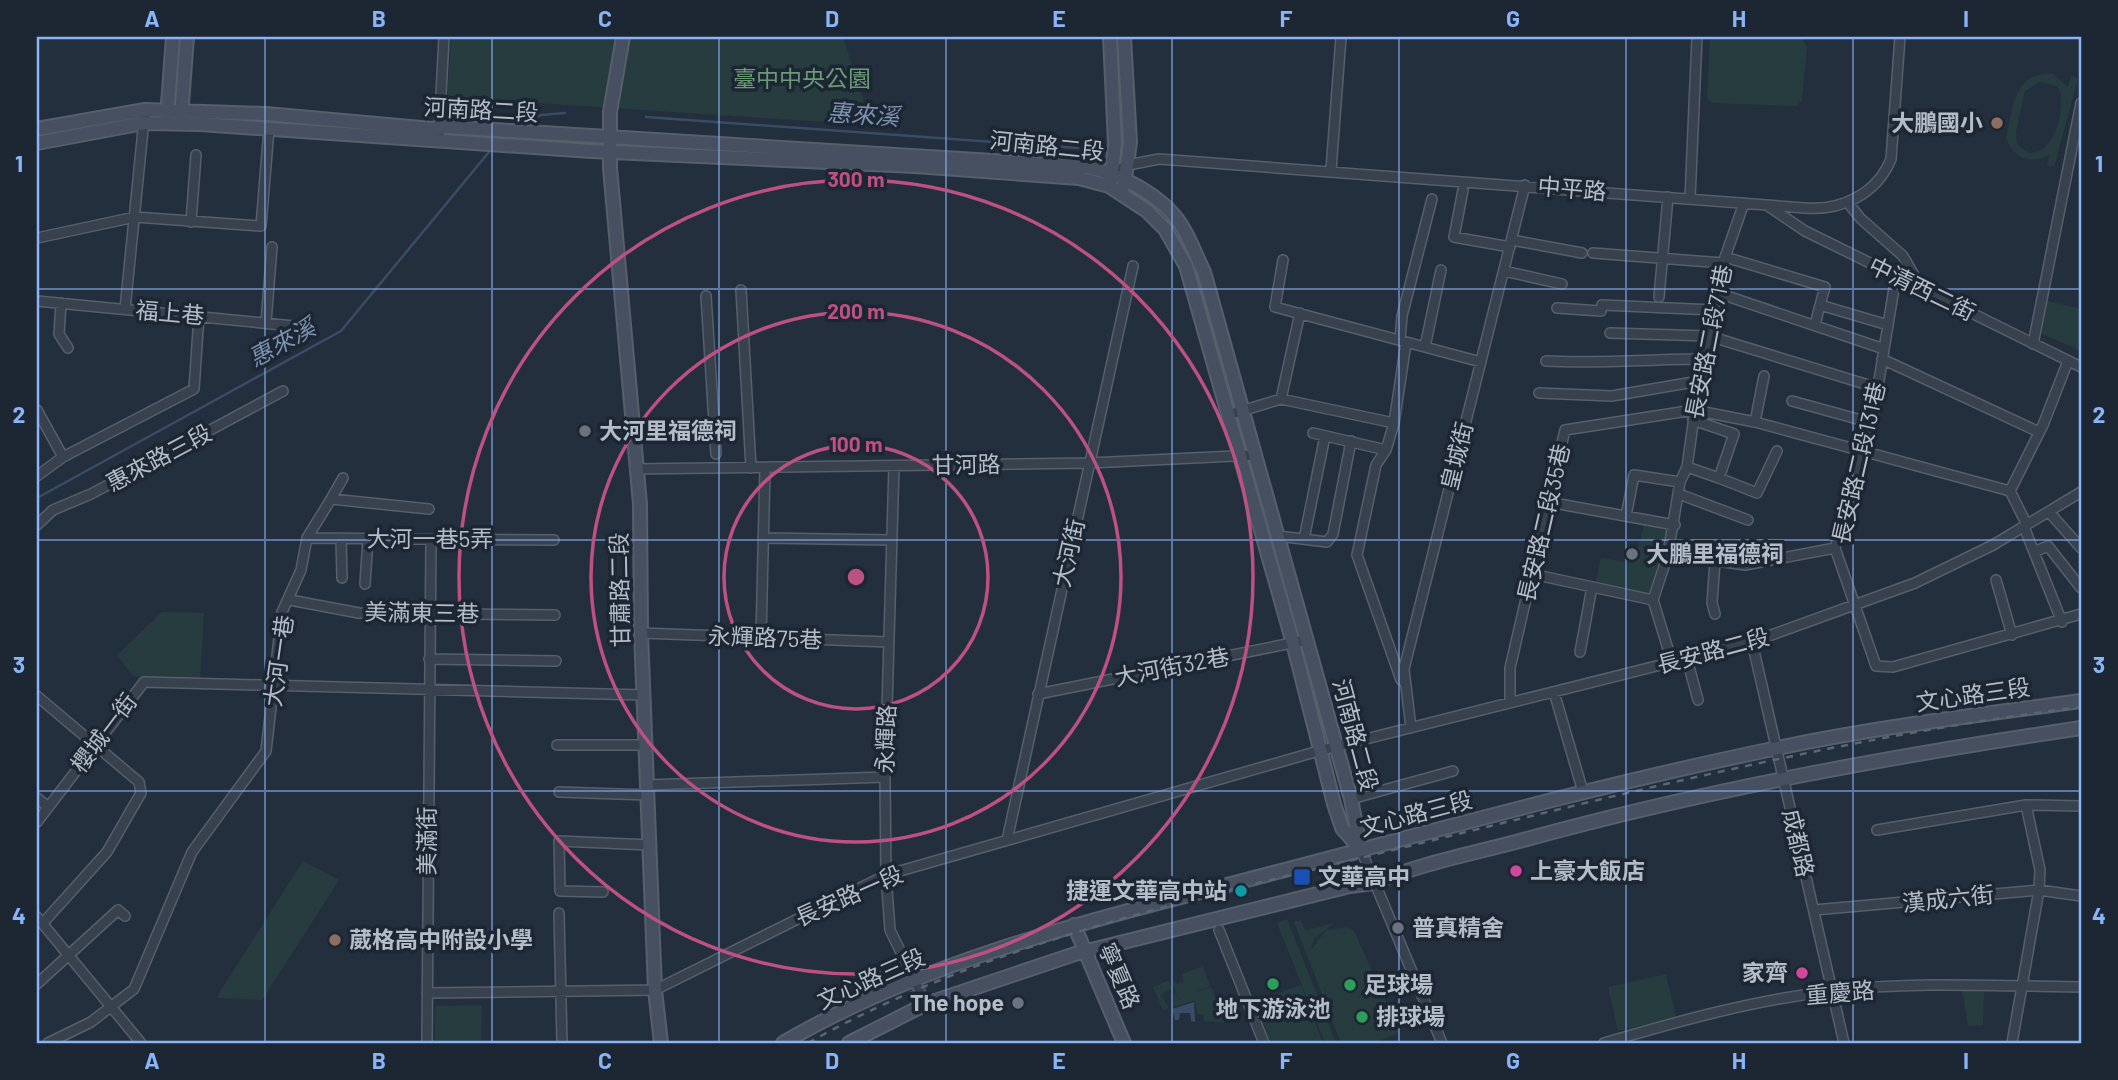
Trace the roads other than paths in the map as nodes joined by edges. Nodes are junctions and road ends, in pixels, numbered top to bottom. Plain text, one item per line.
1 (173, 37) edge
2 (187, 37) edge
3 (443, 37) edge
4 (623, 37) edge
5 (1110, 37) edge
6 (1124, 37) edge
7 (1341, 37) edge
8 (1697, 37) edge
9 (1900, 37) edge
10 (2081, 103) edge
11 (145, 110) junction
12 (167, 117) junction
13 (181, 117) junction
14 (144, 124) junction
15 (37, 129) edge
16 (269, 129) junction
17 (439, 134) junction
18 (2078, 136) edge
19 (37, 143) edge
20 (609, 145) junction
21 (196, 155) dead end
22 (1128, 165) junction
23 (1331, 170) junction
24 (1110, 179) junction
25 (1125, 180) junction
26 (1525, 185) junction
27 (1463, 190) dead end
28 (1122, 193) junction
29 (1668, 197) junction
30 (1432, 199) dead end
31 (1690, 199) junction
32 (1744, 203) junction
33 (1848, 203) junction
34 (1767, 205) junction
35 (135, 217) junction
36 (191, 222) junction
37 (37, 238) edge
38 (1511, 243) junction
39 (272, 247) dead end
40 (1582, 253) dead end
41 (1593, 253) dead end
42 (1662, 259) junction
43 (1283, 260) dead end
44 (1724, 260) junction
45 (1133, 266) dead end
46 (1441, 270) dead end
47 (1504, 271) junction
48 (1896, 276) junction
49 (1562, 285) dead end
50 (1923, 289) junction
51 (741, 290) dead end
52 (1718, 293) junction
53 (706, 296) dead end
54 (1659, 297) dead end
55 (37, 301) edge
56 (61, 303) junction
57 (1820, 305) junction
58 (1558, 308) dead end
59 (125, 309) junction
60 (1714, 310) junction
61 (1300, 313) junction
62 (199, 316) junction
63 (266, 321) junction
64 (1888, 325) junction
65 (1815, 326) junction
66 (304, 327) dead end
67 (1609, 333) dead end
68 (1709, 336) junction
69 (1403, 341) junction
70 (2033, 344) junction
71 (1425, 347) junction
72 (68, 348) dead end
73 (1884, 349) junction
74 (1704, 359) junction
75 (1882, 359) junction
76 (1546, 361) dead end
77 (2068, 361) junction
78 (1481, 362) junction
79 (2081, 367) edge
80 (1764, 376) dead end
81 (1699, 381) junction
82 (1878, 388) junction
83 (283, 391) dead end
84 (1539, 393) dead end
85 (1281, 399) junction
86 (1792, 401) dead end
87 (37, 410) edge
88 (1243, 412) junction
89 (1228, 415) junction
90 (1694, 415) junction
91 (1394, 422) junction
92 (1755, 422) junction
93 (1872, 423) junction
94 (2039, 432) junction
95 (1314, 433) dead end
96 (1325, 436) junction
97 (1351, 441) junction
98 (1386, 450) junction
99 (1776, 451) dead end
100 (1865, 451) junction
101 (716, 454) dead end
102 (1255, 455) junction
103 (63, 457) junction
104 (1241, 458) junction
105 (1090, 463) junction
106 (894, 466) junction
107 (1687, 467) junction
108 (751, 468) junction
109 (765, 468) junction
110 (635, 469) junction
111 (37, 476) edge
112 (344, 478) dead end
113 (1719, 478) junction
114 (1680, 482) junction
115 (2010, 491) junction
116 (2081, 492) edge
117 (1679, 494) junction
118 (331, 499) junction
119 (1548, 502) junction
120 (429, 509) dead end
121 (2049, 512) junction
122 (1626, 516) junction
123 (1748, 520) dead end
124 (1675, 525) junction
125 (37, 526) edge
126 (2026, 526) junction
127 (1278, 536) junction
128 (307, 538) junction
129 (763, 538) junction
130 (341, 539) junction
131 (368, 539) junction
132 (431, 539) junction
133 (1304, 539) junction
134 (554, 540) dead end
135 (892, 540) junction
136 (1835, 548) junction
137 (2081, 548) edge
138 (2034, 552) junction
139 (1668, 554) junction
140 (1715, 561) junction
141 (1532, 574) junction
142 (342, 578) dead end
143 (1996, 580) dead end
144 (365, 584) dead end
145 (1592, 587) junction
146 (2081, 588) edge
147 (290, 600) junction
148 (1653, 600) junction
149 (1854, 606) junction
150 (429, 614) junction
151 (1715, 614) dead end
152 (2081, 614) edge
153 (555, 615) dead end
154 (2062, 622) junction
155 (641, 633) junction
156 (2012, 635) junction
157 (761, 638) junction
158 (1307, 640) junction
159 (889, 642) junction
160 (1752, 642) junction
161 (1293, 643) junction
162 (1580, 652) dead end
163 (429, 659) junction
164 (1687, 659) junction
165 (556, 661) dead end
166 (1672, 662) junction
167 (275, 688) junction
168 (428, 689) junction
169 (1405, 690) junction
170 (1553, 692) junction
171 (1038, 694) junction
172 (644, 695) junction
173 (37, 696) edge
174 (1698, 700) dead end
175 (2081, 701) edge
176 (1510, 703) junction
177 (1410, 728) junction
178 (2081, 728) edge
179 (95, 745) junction
180 (557, 745) dead end
181 (646, 746) junction
182 (1336, 747) junction
183 (1776, 748) junction
184 (1322, 750) junction
185 (1453, 771) dead end
186 (885, 777) junction
187 (1783, 777) junction
188 (647, 790) junction
189 (559, 792) dead end
190 (1583, 792) junction
191 (37, 798) edge
192 (1351, 799) junction
193 (2026, 805) junction
194 (2081, 806) edge
195 (48, 807) junction
196 (37, 822) edge
197 (1877, 830) dead end
198 (1007, 840) junction
199 (650, 845) junction
200 (1361, 850) junction
201 (886, 875) junction
202 (1374, 883) junction
203 (2039, 890) junction
204 (603, 892) dead end
205 (2081, 896) edge
206 (1814, 910) junction
207 (559, 913) dead end
208 (125, 916) dead end
209 (40, 920) edge
210 (1074, 925) junction
211 (1219, 930) dead end
212 (1087, 951) junction
213 (70, 956) junction
214 (913, 981) junction
215 (37, 984) edge
216 (2024, 986) junction
217 (2081, 987) edge
218 (655, 990) junction
219 (1832, 991) junction
220 (562, 992) junction
221 (427, 993) junction
222 (926, 1004) junction
223 (112, 1007) junction
224 (48, 1043) edge
225 (141, 1043) edge
226 (427, 1043) edge
227 (562, 1043) edge
228 (661, 1043) edge
229 (783, 1043) edge
230 (849, 1043) edge
231 (1124, 1043) edge
232 (1264, 1043) edge
233 (1442, 1043) edge
234 (1604, 1043) edge
235 (1844, 1043) edge
236 (2012, 1043) edge

1 - 12 street
2 - 13 street
3 - 17 street
4 - 20 street, 甘肅路二段
5 - 24 street
6 - 22 street
7 - 23 street
8 - 31 street
9 - 33 street, 中平路
10 - 18 street
11 - 12 street, 河南路二段
11 - 14 street
11 - 15 street, 河南路二段
12 - 13 street, 河南路二段
12 - 14 street, 河南路二段
13 - 16 street, 河南路二段
13 - 17 street, 河南路二段
14 - 19 street, 河南路二段
14 - 35 street
16 - 17 street, 河南路二段
16 - 36 street
17 - 20 street, 河南路二段
18 - 70 street
20 - 24 street, 河南路二段
20 - 110 street, 甘肅路二段
21 - 36 street
22 - 23 street, 中平路
22 - 24 street, 中平路
22 - 25 street
23 - 26 street, 中平路
24 - 25 street, 河南路二段
24 - 28 street, 河南路二段
25 - 28 street
25 - 88 street, 河南路二段
26 - 29 street, 中平路
26 - 38 street, 皇城街
27 - 38 street
28 - 89 street, 河南路二段
29 - 31 street, 中平路
29 - 42 street
30 - 69 street
31 - 32 street, 中平路
32 - 34 street, 中平路
32 - 44 street, 長安路二段71巷
33 - 34 street, 中平路
33 - 50 street
34 - 48 street, 中清西二街
35 - 36 street
35 - 37 street
35 - 59 street
38 - 40 street
38 - 47 street, 皇城街
39 - 63 street
41 - 42 street
42 - 44 street
42 - 54 street
43 - 61 street
44 - 52 street, 長安路二段71巷
44 - 57 street
45 - 105 street, 大河街
46 - 71 street
47 - 49 street
47 - 78 street, 皇城街
48 - 50 street, 中清西二街
48 - 64 street, 長安路二段131巷
50 - 70 street, 中清西二街
51 - 108 street
52 - 60 street, 長安路二段71巷
52 - 65 street
53 - 101 street
55 - 56 street, 福上巷
56 - 59 street, 福上巷
56 - 72 street
57 - 64 street
57 - 65 street
58 - 60 street
59 - 62 street, 福上巷
60 - 68 street, 長安路二段71巷
61 - 69 street
61 - 85 street
62 - 63 street, 福上巷
62 - 103 street
63 - 66 street, 福上巷
64 - 73 street, 長安路二段131巷
65 - 73 street
67 - 68 street
68 - 74 street, 長安路二段71巷
68 - 82 street
69 - 71 street
69 - 91 street
70 - 77 street, 中清西二街
71 - 78 street
73 - 75 street, 長安路二段131巷
74 - 76 street
74 - 81 street, 長安路二段71巷
75 - 82 street, 長安路二段131巷
75 - 94 street, 長安路二段131巷
77 - 79 street, 中清西二街
77 - 94 street
78 - 169 street, 皇城街
80 - 92 street
81 - 84 street
81 - 90 street, 長安路二段71巷
82 - 93 street, 長安路二段131巷
83 - 125 street, 惠來路三段
85 - 88 street
85 - 91 street
86 - 93 street
87 - 103 street
88 - 89 street
88 - 102 street, 河南路二段
89 - 104 street, 河南路二段
90 - 92 street
90 - 107 street, 長安路二段71巷
90 - 113 street
90 - 119 street, 長安路二段35巷
91 - 98 street
92 - 100 street
93 - 100 street, 長安路二段131巷
94 - 115 street
95 - 96 street
96 - 97 street
96 - 133 street
97 - 98 street
97 - 133 street
98 - 169 street
99 - 113 street
100 - 115 street
100 - 136 street, 長安路二段131巷
102 - 104 street, 甘河路
102 - 127 street, 河南路二段
103 - 111 street
104 - 105 street, 甘河路
104 - 161 street, 河南路二段
105 - 106 street, 甘河路
105 - 171 street, 大河街
106 - 109 street, 甘河路
106 - 135 street, 永輝路
107 - 113 street
107 - 114 street, 長安路二段71巷
108 - 109 street, 甘河路
108 - 110 street, 甘河路
109 - 129 street
110 - 155 street, 甘肅路二段
112 - 118 street, 大河一巷
114 - 117 street, 長安路二段71巷
114 - 122 street
115 - 126 street
116 - 121 street, 長安路二段
117 - 123 street
117 - 124 street, 長安路二段71巷
118 - 120 street
118 - 128 street, 大河一巷
119 - 122 street
119 - 141 street, 長安路二段35巷
121 - 126 street, 長安路二段
121 - 137 street
122 - 124 street
124 - 139 street, 長安路二段71巷
126 - 138 street
126 - 149 street, 長安路二段
127 - 133 street
127 - 158 street, 河南路二段
128 - 130 street, 大河一巷5弄
128 - 147 street, 大河一巷
129 - 135 street
129 - 157 street
130 - 131 street, 大河一巷5弄
130 - 142 street
131 - 132 street, 大河一巷5弄
131 - 144 street
132 - 134 street, 大河一巷5弄
132 - 150 street, 美滿街
135 - 159 street, 永輝路
136 - 140 street
136 - 149 street, 長安路二段131巷
138 - 146 street
138 - 154 street
139 - 140 street
139 - 148 street, 長安路二段71巷
140 - 151 street
141 - 145 street
141 - 176 street, 長安路二段35巷
143 - 156 street
145 - 148 street
145 - 162 street
147 - 150 street, 美滿東三巷
147 - 167 street, 大河一巷
148 - 166 street
149 - 156 street, 長安路二段131巷
149 - 160 street, 長安路二段
150 - 153 street, 美滿東三巷
150 - 163 street, 美滿街
152 - 154 street
154 - 156 street
155 - 157 street, 永輝路75巷
155 - 172 street, 甘肅路二段
157 - 159 street, 永輝路75巷
158 - 161 street, 大河街32巷
158 - 182 street, 河南路二段
159 - 186 street, 永輝路
160 - 164 street, 長安路二段
160 - 183 street, 成都路
161 - 171 street, 大河街32巷
161 - 184 street, 河南路二段
163 - 165 street
163 - 168 street, 美滿街
164 - 166 street, 長安路二段
164 - 174 street
166 - 170 street, 長安路二段
167 - 168 street
167 - 179 street, 櫻城一街
167 - 223 street, 大河一巷
168 - 172 street
168 - 221 street, 美滿街
169 - 177 street, 皇城街
170 - 176 street, 長安路二段
170 - 190 street
171 - 198 street, 大河街
172 - 181 street, 甘肅路二段
173 - 179 street
175 - 183 street, 文心路三段
176 - 177 street, 長安路二段
177 - 182 street, 長安路二段
178 - 187 street, 文心路三段
179 - 195 street, 櫻城一街
179 - 209 street
180 - 181 street
181 - 188 street, 甘肅路二段
182 - 184 street, 長安路二段
182 - 192 street, 河南路二段
183 - 187 street, 成都路
183 - 190 street, 文心路三段
184 - 198 street, 長安路一段
184 - 200 street, 河南路二段
185 - 192 street
186 - 188 street
186 - 201 street, 永輝路
187 - 202 street, 文心路三段
187 - 206 street, 成都路
188 - 189 street
188 - 199 street, 甘肅路二段
190 - 200 street, 文心路三段
191 - 195 street
192 - 200 street, 河南路二段
193 - 194 street
193 - 197 street
193 - 203 street
195 - 196 street, 櫻城一街
198 - 201 street, 長安路一段
199 - 204 street
199 - 218 street, 甘肅路二段
200 - 202 street
200 - 210 street, 文心路三段
201 - 214 street, 永輝路
201 - 218 street, 長安路一段
202 - 212 street, 文心路三段
202 - 233 street
203 - 205 street, 漢成六街
203 - 206 street, 漢成六街
203 - 216 street
206 - 219 street, 成都路
207 - 220 street
208 - 213 street
209 - 213 street
210 - 212 street, 寧夏路
210 - 214 street, 文心路三段
211 - 232 street
212 - 222 street, 文心路三段
212 - 231 street, 寧夏路
213 - 215 street
213 - 223 street
214 - 222 street, 永輝路
214 - 229 street, 文心路三段
216 - 217 street, 重慶路
216 - 219 street, 重慶路
216 - 236 street
218 - 220 street, 長安路一段
218 - 228 street, 甘肅路二段
219 - 234 street, 重慶路
219 - 235 street, 成都路
220 - 221 street, 長安路一段
220 - 227 street
221 - 226 street
222 - 230 street, 文心路三段
223 - 224 street, 大河一巷
223 - 225 street

